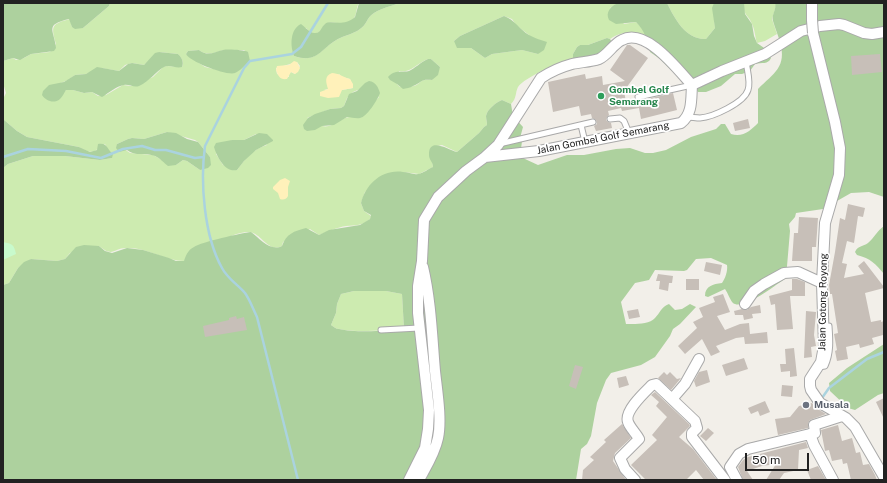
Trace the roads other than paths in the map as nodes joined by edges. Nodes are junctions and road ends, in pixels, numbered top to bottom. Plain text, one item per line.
1 (812, 3) edge
2 (884, 32) edge
3 (746, 62) junction
4 (692, 85) junction
5 (638, 97) dead end
6 (687, 117) junction
7 (610, 119) dead end
8 (593, 122) dead end
9 (581, 126) junction
10 (629, 133) junction
11 (585, 142) junction
12 (498, 145) junction
13 (484, 157) junction
14 (422, 261) junction
15 (822, 283) junction
16 (745, 304) dead end
17 (829, 326) dead end
18 (419, 328) junction
19 (381, 330) dead end
20 (432, 343) junction
21 (421, 345) junction
22 (699, 359) dead end
23 (817, 367) junction
24 (672, 399) junction
25 (842, 416) junction
26 (810, 434) junction
27 (429, 449) junction
28 (883, 475) edge
29 (409, 480) edge
30 (419, 480) edge
31 (635, 480) edge
32 (725, 480) edge
33 (737, 480) edge
34 (834, 480) edge

1 - 15 street, Jalan Gotong Royong, bridge
2 - 3 street
3 - 4 street
3 - 6 lane
4 - 5 lane
4 - 6 street
4 - 12 street, Jalan Gombel Golf Semarang
6 - 10 street, Jalan Gombel Golf Semarang
7 - 10 lane
8 - 9 lane
9 - 11 lane
9 - 12 lane
10 - 11 street, Jalan Gombel Golf Semarang
11 - 13 street, Jalan Gombel Golf Semarang
12 - 13 street, Jalan Gombel Golf Semarang
13 - 14 street, Jalan Gombel Golf Semarang
14 - 18 street, Jalan Gombel Golf Semarang
14 - 20 street, Jalan Gombel Golf Semarang
15 - 16 street
15 - 23 street, Jalan Gotong Royong
17 - 23 lane
18 - 19 lane
18 - 21 street, Jalan Gombel Golf Semarang
20 - 21 street
20 - 27 street, Jalan Gombel Golf Semarang
21 - 27 street, Jalan Gombel Golf Semarang
22 - 24 street
23 - 25 street, Jalan Gotong Royong
24 - 31 street
24 - 32 street
25 - 26 street
25 - 28 street, Jalan Gotong Royong
26 - 33 street
26 - 34 street
27 - 29 street, Jalan Gombel Golf Semarang
27 - 30 street, Jalan Gombel Golf Semarang

